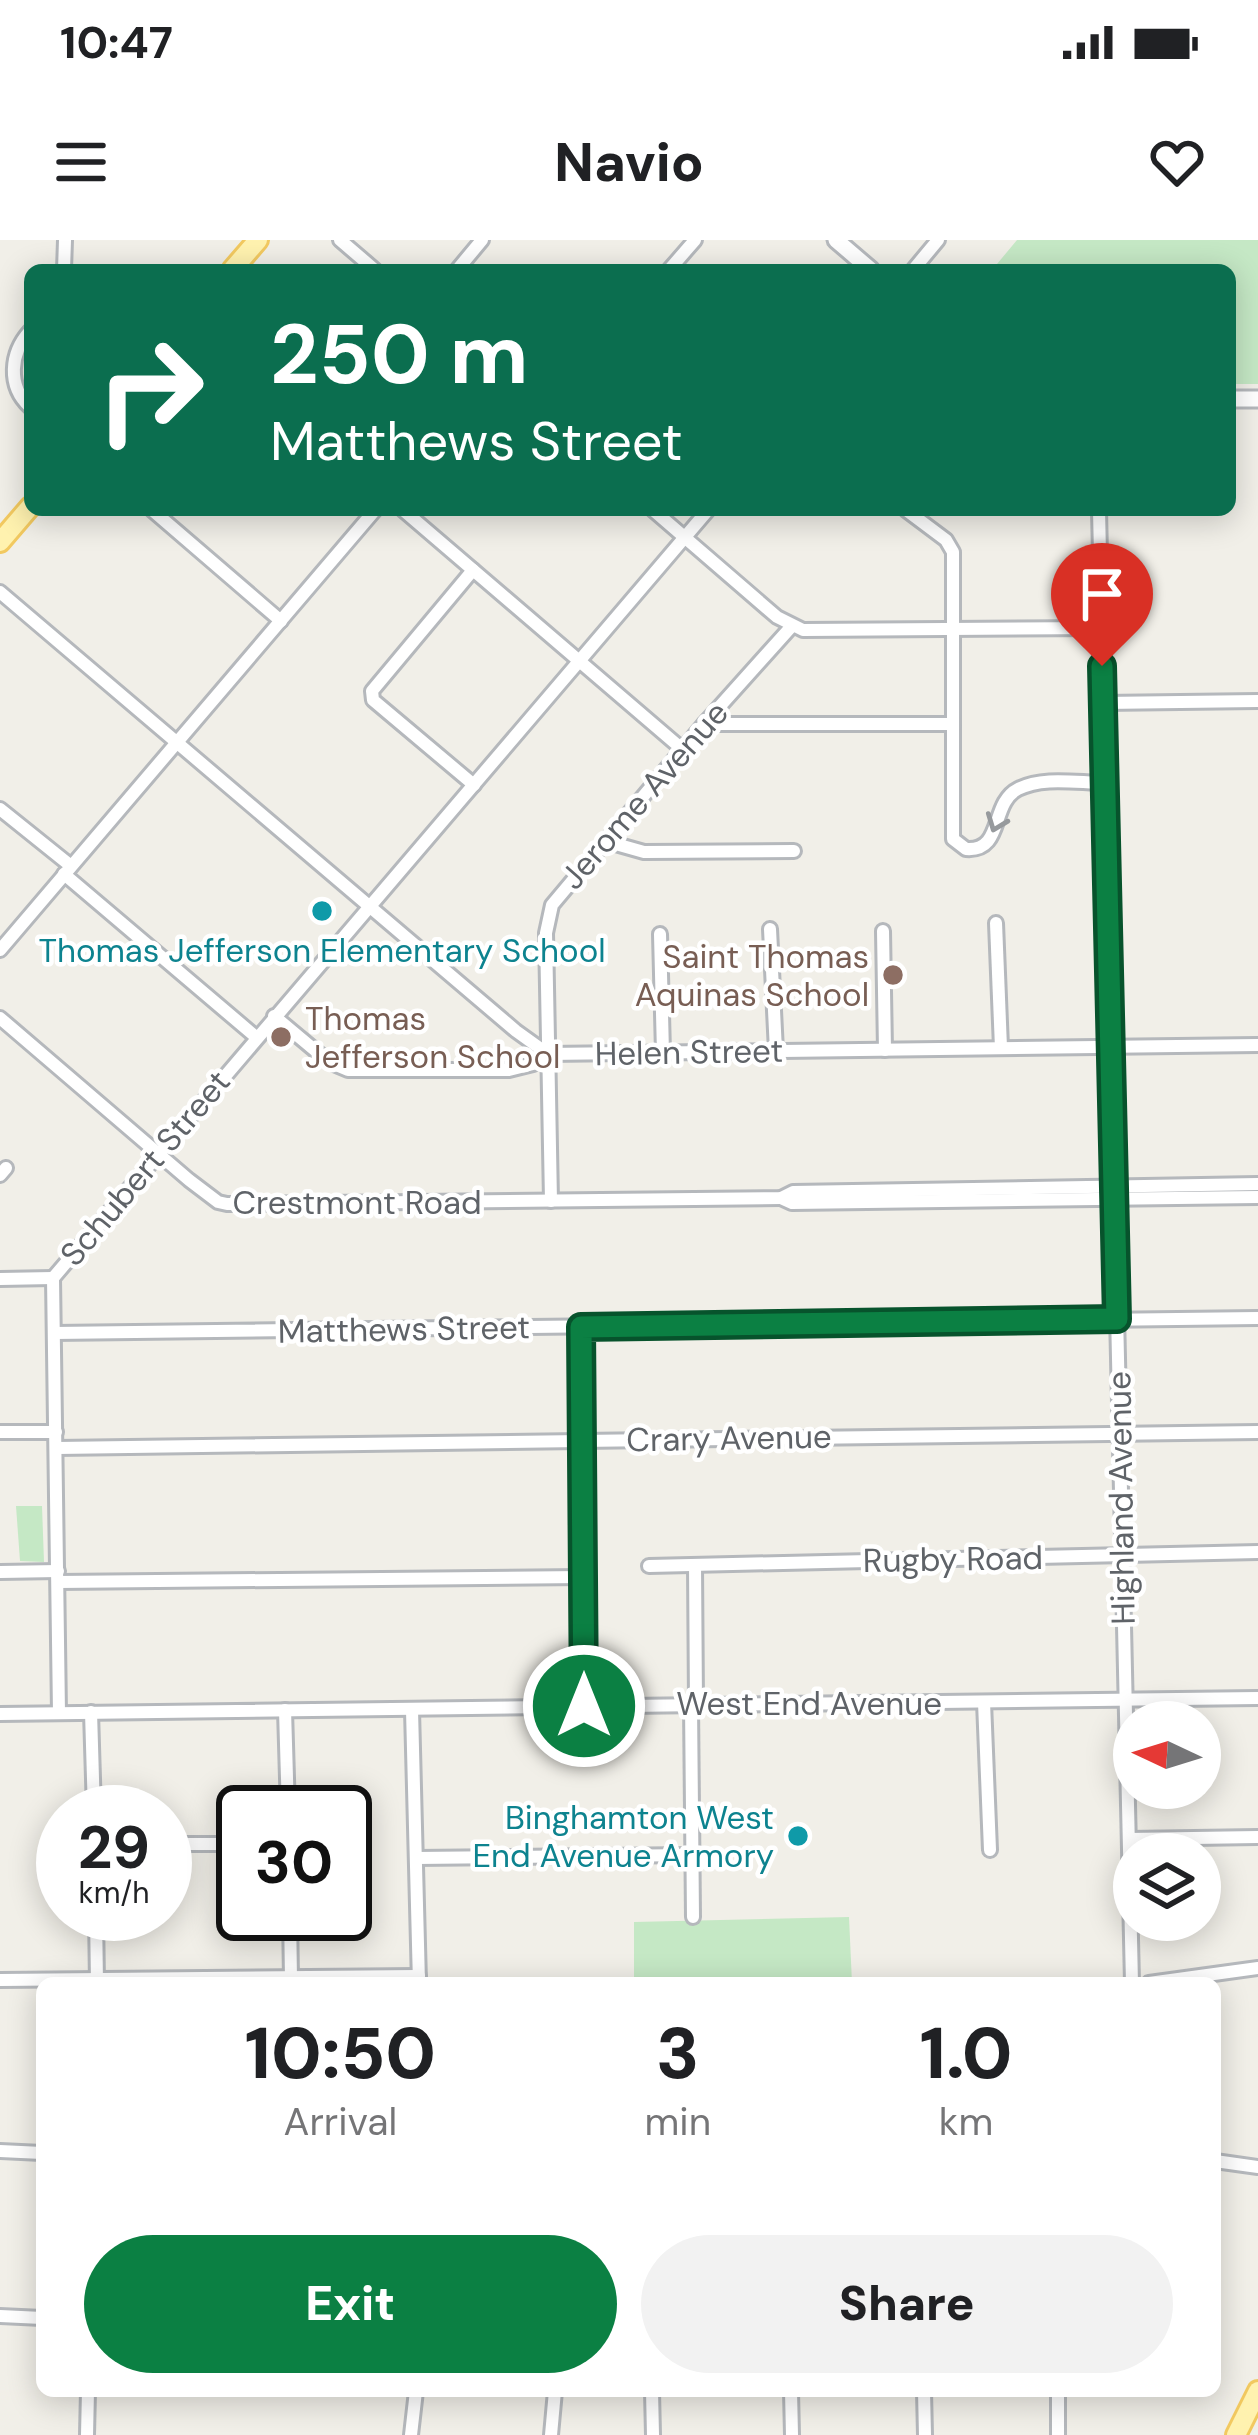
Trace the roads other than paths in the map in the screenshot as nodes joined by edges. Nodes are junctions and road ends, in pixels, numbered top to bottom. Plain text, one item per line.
1 (258, 240) edge
2 (340, 240) edge
3 (482, 240) edge
4 (695, 240) edge
5 (836, 240) edge
6 (938, 240) edge
7 (237, 264) edge
8 (369, 264) edge
9 (462, 264) edge
10 (674, 264) edge
11 (864, 264) edge
12 (918, 264) edge
13 (24, 344) edge
14 (24, 400) edge
15 (159, 516) edge
16 (370, 516) edge
17 (410, 516) edge
18 (660, 516) edge
19 (703, 516) edge
20 (913, 516) edge
21 (1099, 516) edge
22 (685, 537) junction
23 (473, 570) junction
24 (0, 592) edge
25 (281, 621) junction
26 (791, 627) junction
27 (1102, 628) junction
28 (953, 631) junction
29 (580, 662) junction
30 (1258, 701) edge
31 (1103, 703) junction
32 (704, 724) junction
33 (953, 724) junction
34 (178, 744) junction
35 (682, 749) junction
36 (1105, 783) junction
37 (474, 785) junction
38 (0, 809) edge
39 (605, 841) junction
40 (794, 851) dead end
41 (68, 870) junction
42 (368, 906) junction
43 (996, 922) dead end
44 (770, 929) dead end
45 (883, 932) dead end
46 (660, 934) dead end
47 (0, 950) edge
48 (274, 1016) junction
49 (0, 1018) edge
50 (256, 1037) junction
51 (1258, 1045) edge
52 (1110, 1047) junction
53 (1001, 1048) junction
54 (885, 1050) junction
55 (776, 1051) junction
56 (663, 1053) junction
57 (548, 1054) junction
58 (158, 1154) junction
59 (1258, 1184) edge
60 (1114, 1193) junction
61 (1258, 1197) edge
62 (550, 1201) junction
63 (53, 1278) junction
64 (0, 1279) edge
65 (1258, 1318) edge
66 (1117, 1319) junction
67 (581, 1327) junction
68 (54, 1333) junction
69 (0, 1432) edge
70 (56, 1432) junction
71 (1258, 1432) edge
72 (1120, 1434) junction
73 (582, 1440) junction
74 (56, 1448) junction
75 (1258, 1552) edge
76 (1123, 1556) junction
77 (695, 1565) junction
78 (649, 1566) dead end
79 (0, 1572) edge
80 (58, 1576) junction
81 (583, 1577) junction
82 (1258, 1698) edge
83 (1126, 1700) junction
84 (984, 1702) junction
85 (694, 1704) junction
86 (584, 1706) junction
87 (285, 1710) junction
88 (412, 1710) junction
89 (91, 1712) junction
90 (59, 1713) junction
91 (0, 1714) edge
92 (93, 1785) edge
93 (287, 1785) edge
94 (1129, 1833) edge
95 (1258, 1837) edge
96 (1221, 1838) edge
97 (990, 1850) dead end
98 (692, 1855) junction
99 (416, 1858) junction
100 (693, 1917) dead end
101 (97, 1941) edge
102 (290, 1941) edge
103 (1131, 1941) edge
104 (1258, 1968) edge
105 (98, 1977) edge
106 (291, 1977) edge
107 (419, 1977) edge
108 (1132, 1977) edge
109 (1193, 1977) edge
110 (0, 1980) edge
111 (36, 1981) edge
112 (0, 2151) edge
113 (36, 2152) edge
114 (1221, 2162) edge
115 (1258, 2167) edge
116 (0, 2316) edge
117 (36, 2318) edge
118 (1258, 2391) edge
119 (88, 2397) edge
120 (415, 2397) edge
121 (554, 2397) edge
122 (652, 2397) edge
123 (791, 2397) edge
124 (924, 2397) edge
125 (1058, 2397) edge
126 (87, 2435) edge
127 (411, 2435) edge
128 (550, 2435) edge
129 (653, 2435) edge
130 (792, 2435) edge
131 (925, 2435) edge
132 (1058, 2435) edge
133 (1236, 2435) edge

1 - 7 main road
2 - 8 street
3 - 9 street
4 - 10 street
5 - 11 street
6 - 12 street
13 - 14 street
15 - 25 street
16 - 25 street
17 - 23 street
18 - 22 street
19 - 22 street, Schubert Street
20 - 28 street
21 - 27 street, Highland Avenue
22 - 26 street
22 - 29 street, Schubert Street
23 - 29 street
23 - 37 street
24 - 34 street, Helen Street
25 - 34 street
26 - 28 street
26 - 32 street, Jerome Avenue
27 - 28 street
27 - 31 street, Highland Avenue
28 - 33 street
29 - 35 street
29 - 37 street, Schubert Street
30 - 31 street
31 - 36 street, Highland Avenue
32 - 33 street
32 - 35 street, Jerome Avenue
36 -> 33 street
34 - 41 street
34 - 42 street, Helen Street
35 - 39 street, Jerome Avenue
36 - 52 street, Highland Avenue
37 - 42 street, Schubert Street
38 - 41 street
39 - 40 street
39 - 57 street, Jerome Avenue
41 - 47 street
41 - 50 street
42 - 48 street, Schubert Street
42 - 57 street, Helen Street
43 - 53 street
44 - 55 street
45 - 54 street
46 - 56 street
48 - 50 street, Schubert Street
48 - 57 street
49 - 58 street, Crestmont Road
50 - 58 street, Schubert Street
51 - 52 street, Helen Street
52 - 53 street, Helen Street
52 - 60 street, Highland Avenue
53 - 54 street, Helen Street
54 - 55 street, Helen Street
55 - 56 street, Helen Street
56 - 57 street, Helen Street
57 - 62 street, Jerome Avenue
58 - 62 street, Crestmont Road
58 - 63 street, Schubert Street
59 - 60 street, Crestmont Road
60 - 61 street, Crestmont Road
60 - 62 street, Crestmont Road
60 - 66 street, Highland Avenue
63 - 64 street
63 - 68 street, Schubert Street
65 - 66 street, Matthews Street
66 - 67 street, Matthews Street
66 - 72 street, Highland Avenue
67 - 68 street, Matthews Street
67 - 73 street
68 - 70 street, Schubert Street
69 - 70 street
70 - 74 street, Schubert Street
71 - 72 street, Crary Avenue
72 - 73 street, Crary Avenue
72 - 76 street, Highland Avenue
73 - 74 street, Crary Avenue
73 - 81 street
74 - 80 street, Schubert Street
75 - 76 street, Rugby Road
76 - 77 street, Rugby Road
76 - 83 street, Highland Avenue
77 - 78 street, Rugby Road
77 - 85 street
79 - 80 street
80 - 81 street
80 - 90 street, Schubert Street
81 - 86 street
82 - 83 street, West End Avenue
83 - 84 street, West End Avenue
83 - 94 street, Highland Avenue
84 - 85 street, West End Avenue
84 - 97 street
85 - 86 street, West End Avenue
85 - 98 street
86 - 88 street, West End Avenue
87 - 88 street, West End Avenue
87 - 89 street, West End Avenue
87 - 93 street
88 - 99 street
89 - 90 street, West End Avenue
89 - 92 street
90 - 91 street, West End Avenue
95 - 96 street
98 - 99 street
98 - 100 street
99 - 107 street
101 - 105 street
102 - 106 street
103 - 108 street, Highland Avenue
104 - 109 street
110 - 111 street
112 - 113 street
114 - 115 street
116 - 117 street
118 - 133 main road
119 - 126 street
120 - 127 street
121 - 128 street
122 - 129 street
123 - 130 street
124 - 131 street
125 - 132 street

